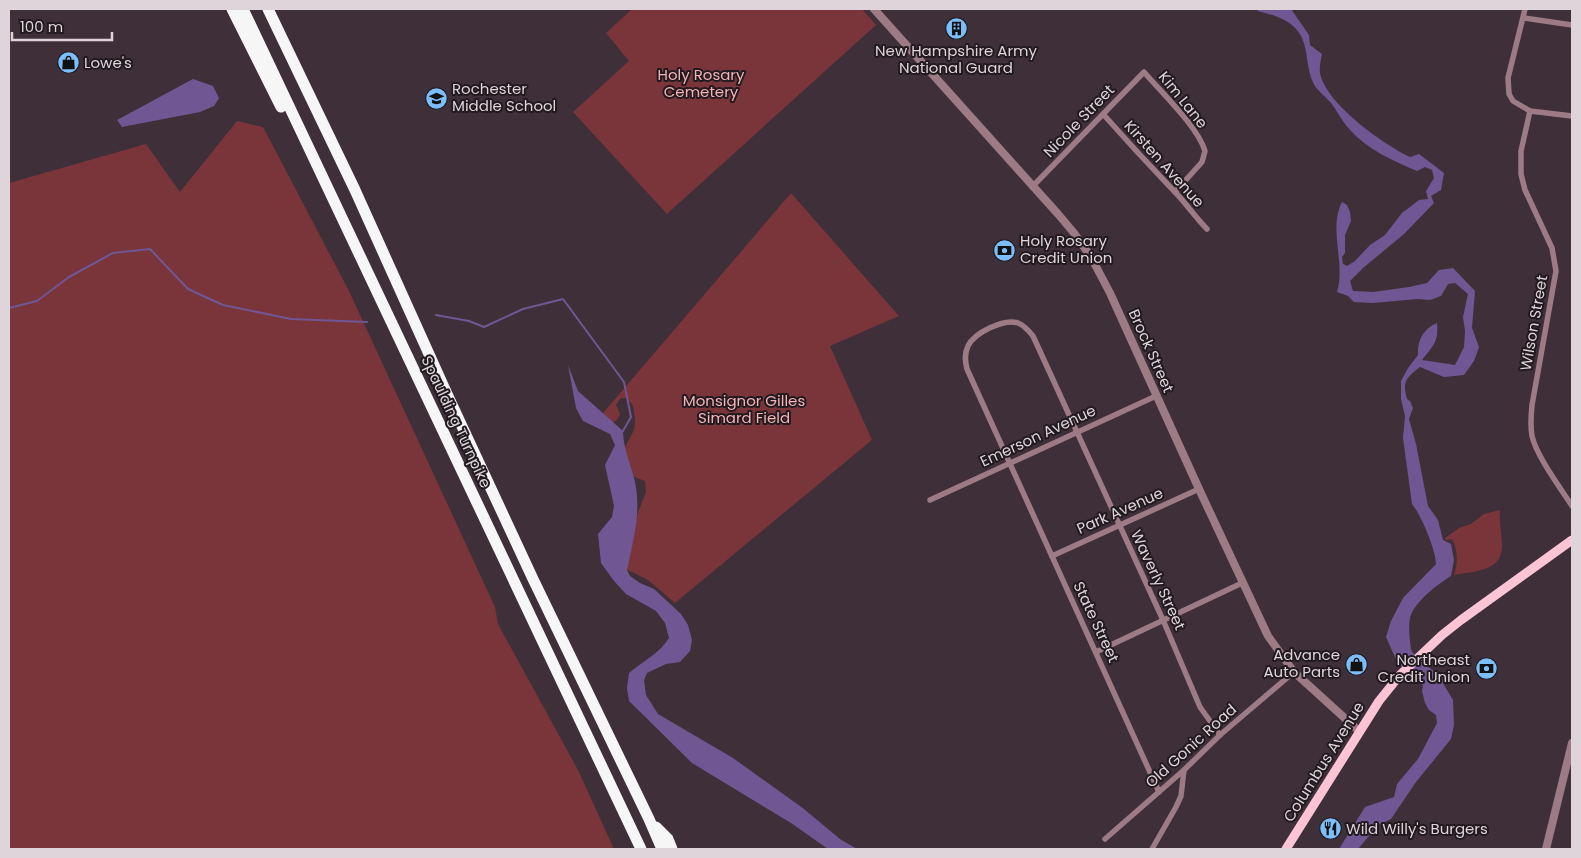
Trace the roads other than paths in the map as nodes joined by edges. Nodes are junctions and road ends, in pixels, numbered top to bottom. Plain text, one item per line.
1 (232, 9) edge
2 (243, 9) edge
3 (874, 9) edge
4 (1525, 9) edge
5 (269, 10) edge
6 (1524, 18) junction
7 (1572, 25) edge
8 (1144, 72) joint
9 (1530, 111) junction
10 (1103, 114) junction
11 (1572, 116) edge
12 (318, 166) junction
13 (1032, 187) junction
14 (1175, 192) junction
15 (1207, 229) dead end
16 (1156, 396) junction
17 (1078, 432) junction
18 (1010, 463) junction
19 (1199, 489) junction
20 (930, 500) dead end
21 (1572, 506) edge
22 (1119, 525) junction
23 (1572, 540) edge
24 (1052, 556) junction
25 (1242, 583) junction
26 (1163, 620) junction
27 (1096, 652) junction
28 (1294, 672) junction
29 (1360, 732) junction
30 (1220, 735) junction
31 (1572, 743) edge
32 (1184, 770) junction
33 (1159, 792) junction
34 (649, 819) junction
35 (1105, 839) dead end
36 (641, 849) edge
37 (662, 849) edge
38 (672, 849) edge
39 (1152, 849) edge
40 (1286, 849) edge
41 (1546, 849) edge

1 - 12 highway
2 - 12 highway, Spaulding Turnpike
3 - 13 street, Brock Street
4 - 6 street
5 - 34 highway, Spaulding Turnpike
6 - 7 street
6 - 9 street
8 - 10 street, Nicole Street
8 - 14 street, Kim Lane
9 - 11 street
9 - 21 street, Wilson Street
10 - 13 street, Nicole Street
10 - 14 street, Kirsten Avenue
12 - 36 highway, Spaulding Turnpike
13 - 16 street, Brock Street
14 - 15 street, Kirsten Avenue
16 - 17 street, Emerson Avenue
16 - 19 street, Brock Street
17 - 18 street, Emerson Avenue
17 - 18 street, Waverly Street
17 - 22 street, Waverly Street
18 - 20 street, Emerson Avenue
18 - 24 street, State Street
19 - 22 street, Park Avenue
19 - 25 street, Brock Street
22 - 24 street, Park Avenue
22 - 26 street, Waverly Street
23 - 29 main road, Columbus Avenue
24 - 27 street, State Street
25 - 26 street
25 - 28 street, Brock Street
26 - 27 street
26 - 30 street, Waverly Street
27 - 33 street, State Street
28 - 29 street, Brock Street
28 - 30 street, Old Gonic Road
29 - 40 main road, Columbus Avenue
30 - 32 street, Old Gonic Road
31 - 41 street
32 - 33 street, Old Gonic Road
32 - 39 street
33 - 35 street, Old Gonic Road
34 - 37 highway, Spaulding Turnpike
34 - 38 highway

